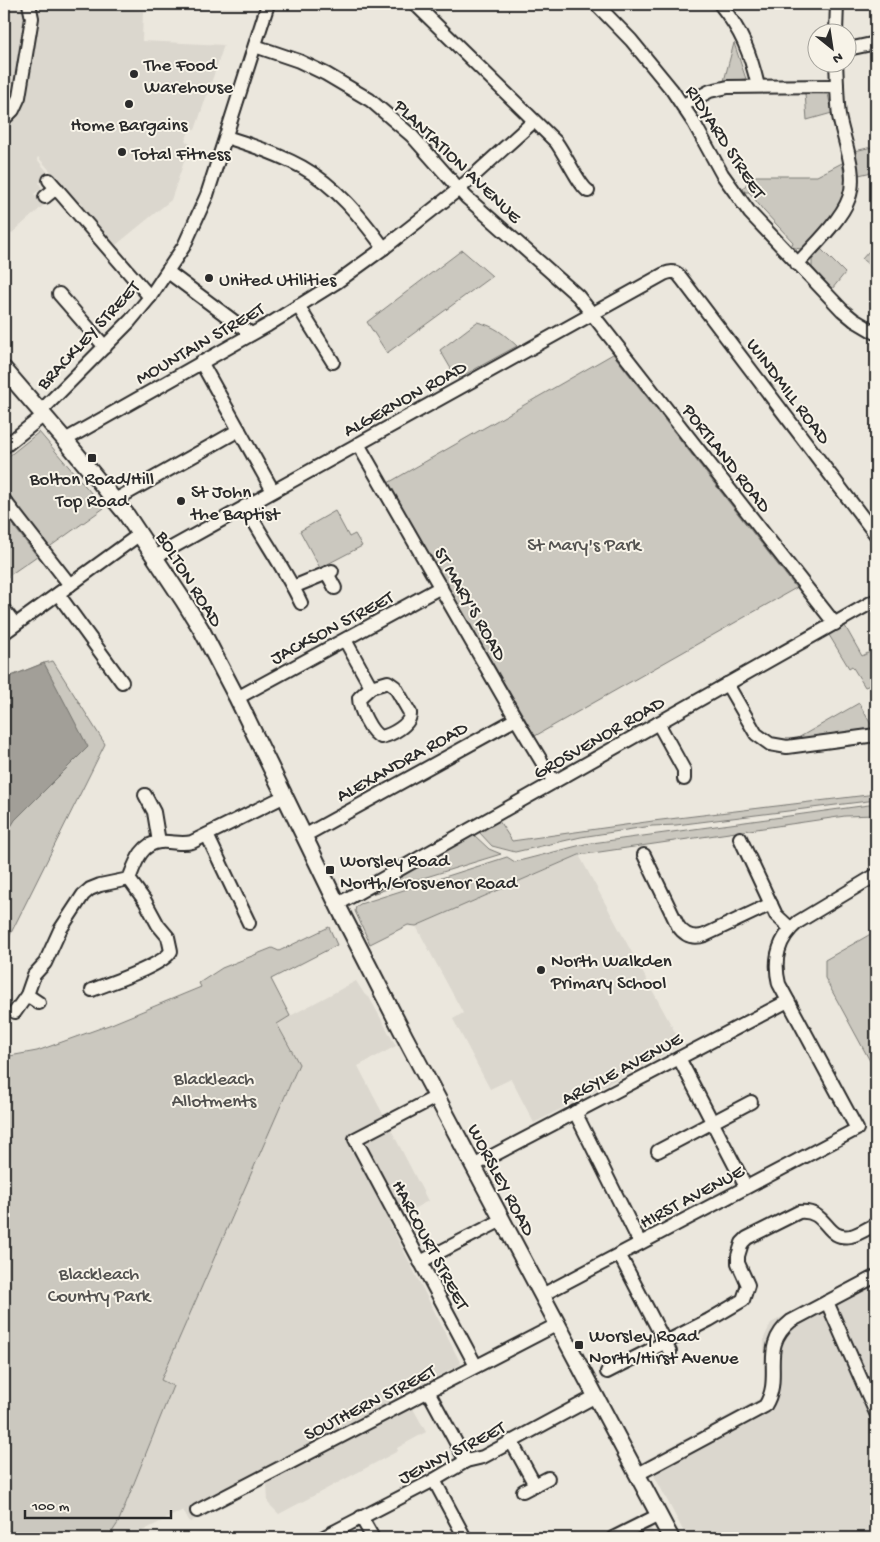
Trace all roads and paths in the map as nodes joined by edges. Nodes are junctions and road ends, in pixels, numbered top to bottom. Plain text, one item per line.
1 (29, 4) edge
2 (268, 4) edge
3 (415, 4) edge
4 (596, 4) edge
5 (720, 4) edge
6 (837, 4) edge
7 (836, 22) edge
8 (876, 43) edge
9 (255, 46) junction
10 (858, 47) edge
11 (836, 72) edge
12 (758, 86) junction
13 (837, 86) junction
14 (683, 105) junction
15 (4, 119) edge
16 (534, 121) junction
17 (226, 137) junction
18 (459, 188) junction
19 (588, 191) dead end
20 (45, 197) dead end
21 (384, 248) junction
22 (797, 264) junction
23 (672, 271) joint
24 (168, 272) junction
25 (150, 297) junction
26 (63, 302) dead end
27 (298, 306) junction
28 (592, 314) junction
29 (876, 333) edge
30 (251, 334) junction
31 (105, 347) junction
32 (201, 362) junction
33 (333, 362) dead end
34 (4, 369) edge
35 (42, 413) junction
36 (240, 430) junction
37 (65, 440) junction
38 (358, 444) junction
39 (4, 447) edge
40 (273, 491) junction
41 (4, 500) edge
42 (114, 500) junction
43 (245, 506) junction
44 (140, 534) junction
45 (876, 535) edge
46 (155, 556) junction
47 (70, 585) junction
48 (293, 587) junction
49 (442, 587) junction
50 (335, 588) dead end
51 (58, 594) junction
52 (876, 600) edge
53 (301, 603) dead end
54 (4, 610) edge
55 (16, 624) junction
56 (835, 624) junction
57 (4, 633) edge
58 (345, 640) junction
59 (122, 682) dead end
60 (727, 684) junction
61 (371, 687) junction
62 (237, 698) junction
63 (516, 719) junction
64 (658, 723) junction
65 (876, 734) edge
66 (684, 780) dead end
67 (554, 782) junction
68 (143, 794) dead end
69 (285, 796) junction
70 (207, 835) junction
71 (304, 836) junction
72 (159, 842) junction
73 (745, 842) dead end
74 (649, 859) dead end
75 (876, 876) edge
76 (129, 879) junction
77 (771, 904) junction
78 (339, 908) junction
79 (249, 923) dead end
80 (790, 928) junction
81 (92, 990) dead end
82 (27, 995) junction
83 (788, 1001) junction
84 (39, 1003) dead end
85 (15, 1012) dead end
86 (679, 1058) junction
87 (436, 1097) junction
88 (751, 1102) dead end
89 (574, 1112) junction
90 (712, 1123) junction
91 (658, 1151) dead end
92 (473, 1166) junction
93 (746, 1187) junction
94 (502, 1220) junction
95 (876, 1224) edge
96 (640, 1243) junction
97 (619, 1254) junction
98 (420, 1262) junction
99 (876, 1276) edge
100 (542, 1295) junction
101 (827, 1302) junction
102 (558, 1324) junction
103 (667, 1347) junction
104 (476, 1366) junction
105 (607, 1372) dead end
106 (428, 1391) junction
107 (596, 1396) junction
108 (873, 1398) edge
109 (876, 1413) edge
110 (511, 1441) junction
111 (466, 1461) junction
112 (638, 1474) junction
113 (548, 1478) dead end
114 (434, 1480) junction
115 (535, 1485) junction
116 (523, 1491) dead end
117 (197, 1511) dead end
118 (659, 1515) junction
119 (361, 1517) junction
120 (322, 1538) edge
121 (373, 1538) edge
122 (465, 1538) edge
123 (613, 1538) edge
124 (671, 1538) edge

1 - 15 street
2 - 9 street, BRACKLEY STREET
3 - 16 street
4 - 14 street, RIDYARD STREET
5 - 12 street
6 - 7 street
8 - 10 street
9 - 17 street, BRACKLEY STREET
9 - 18 street, PLANTATION AVENUE
11 - 13 street
12 - 13 street
12 - 14 street
13 - 22 street
14 - 22 street, RIDYARD STREET
16 - 18 street, MOUNTAIN STREET
16 - 19 street
17 - 21 street
17 - 24 street, BRACKLEY STREET
18 - 21 street, MOUNTAIN STREET
18 - 28 street, PLANTATION AVENUE
20 - 25 street
21 - 27 street, MOUNTAIN STREET
22 - 29 street, RIDYARD STREET
23 - 28 street, ALGERNON ROAD
23 - 45 street, WINDMILL ROAD
24 - 25 street, BRACKLEY STREET
24 - 30 street
25 - 31 street, BRACKLEY STREET
26 - 31 street
27 - 30 street, MOUNTAIN STREET
27 - 33 street
28 - 38 street, ALGERNON ROAD
28 - 56 street, PORTLAND ROAD
30 - 32 street, MOUNTAIN STREET
31 - 35 street, BRACKLEY STREET
32 - 36 street
32 - 37 street, MOUNTAIN STREET
34 - 35 main road, BOLTON ROAD
35 - 37 main road, BOLTON ROAD
35 - 39 street, BRACKLEY STREET
36 - 40 street
36 - 42 street
37 - 42 main road, BOLTON ROAD
38 - 40 street, ALGERNON ROAD
38 - 49 street, ST MARY'S ROAD
40 - 43 street, ALGERNON ROAD
41 - 47 street
42 - 44 main road, BOLTON ROAD
43 - 46 street, ALGERNON ROAD
43 - 48 street
44 - 46 main road, BOLTON ROAD
44 - 47 street
46 - 62 main road, BOLTON ROAD
47 - 51 street
48 - 50 street
48 - 53 street
49 - 58 street, JACKSON STREET
49 - 63 street, ST MARY'S ROAD
51 - 55 street
51 - 59 street
52 - 56 street, GROSVENOR ROAD
54 - 55 street
55 - 57 street
56 - 60 street, GROSVENOR ROAD
58 - 61 street
58 - 62 street, JACKSON STREET
60 - 64 street, GROSVENOR ROAD
60 - 65 street
61 - 61 street
62 - 69 main road, BOLTON ROAD
63 - 67 street, ST MARY'S ROAD
63 - 71 street, ALEXANDRA ROAD
64 - 66 street
64 - 67 street, GROSVENOR ROAD
67 - 78 street, GROSVENOR ROAD
68 - 72 street
69 - 70 street
69 - 71 main road, BOLTON ROAD
70 - 72 street
70 - 79 street
71 - 78 main road, WORSLEY ROAD
72 - 76 street
73 - 77 street
74 - 77 street
75 - 80 street
76 - 81 street
76 - 82 street
77 - 80 street
78 - 87 main road, WORSLEY ROAD
80 - 83 street
82 - 84 street
82 - 85 street
83 - 86 street, ARGYLE AVENUE
83 - 93 street, HIRST AVENUE
86 - 89 street, ARGYLE AVENUE
86 - 90 street
87 - 92 main road, WORSLEY ROAD
87 - 98 street, HARCOURT STREET
88 - 90 street
89 - 92 street, ARGYLE AVENUE
89 - 96 street
90 - 91 street
90 - 93 street
92 - 94 main road, WORSLEY ROAD
93 - 96 street, HIRST AVENUE
94 - 98 street
94 - 100 main road, WORSLEY ROAD
95 - 103 street
96 - 97 street, HIRST AVENUE
97 - 100 street, HIRST AVENUE
97 - 103 street
98 - 104 street, HARCOURT STREET
99 - 101 street
100 - 102 main road, WORSLEY ROAD
101 - 108 street
101 - 112 street
102 - 104 street, SOUTHERN STREET
102 - 107 main road, WORSLEY ROAD
103 - 105 street
104 - 106 street, SOUTHERN STREET
106 - 111 street
106 - 117 street, SOUTHERN STREET
107 - 110 street, JENNY STREET
107 - 112 main road, WORSLEY ROAD
108 - 109 street
110 - 111 street, JENNY STREET
110 - 115 street
111 - 114 street, JENNY STREET
112 - 118 main road, WORSLEY ROAD
113 - 115 street
114 - 119 street, JENNY STREET
114 - 122 street
115 - 116 street
118 - 123 street
118 - 124 main road, WORSLEY ROAD
119 - 120 street, JENNY STREET
119 - 121 street

